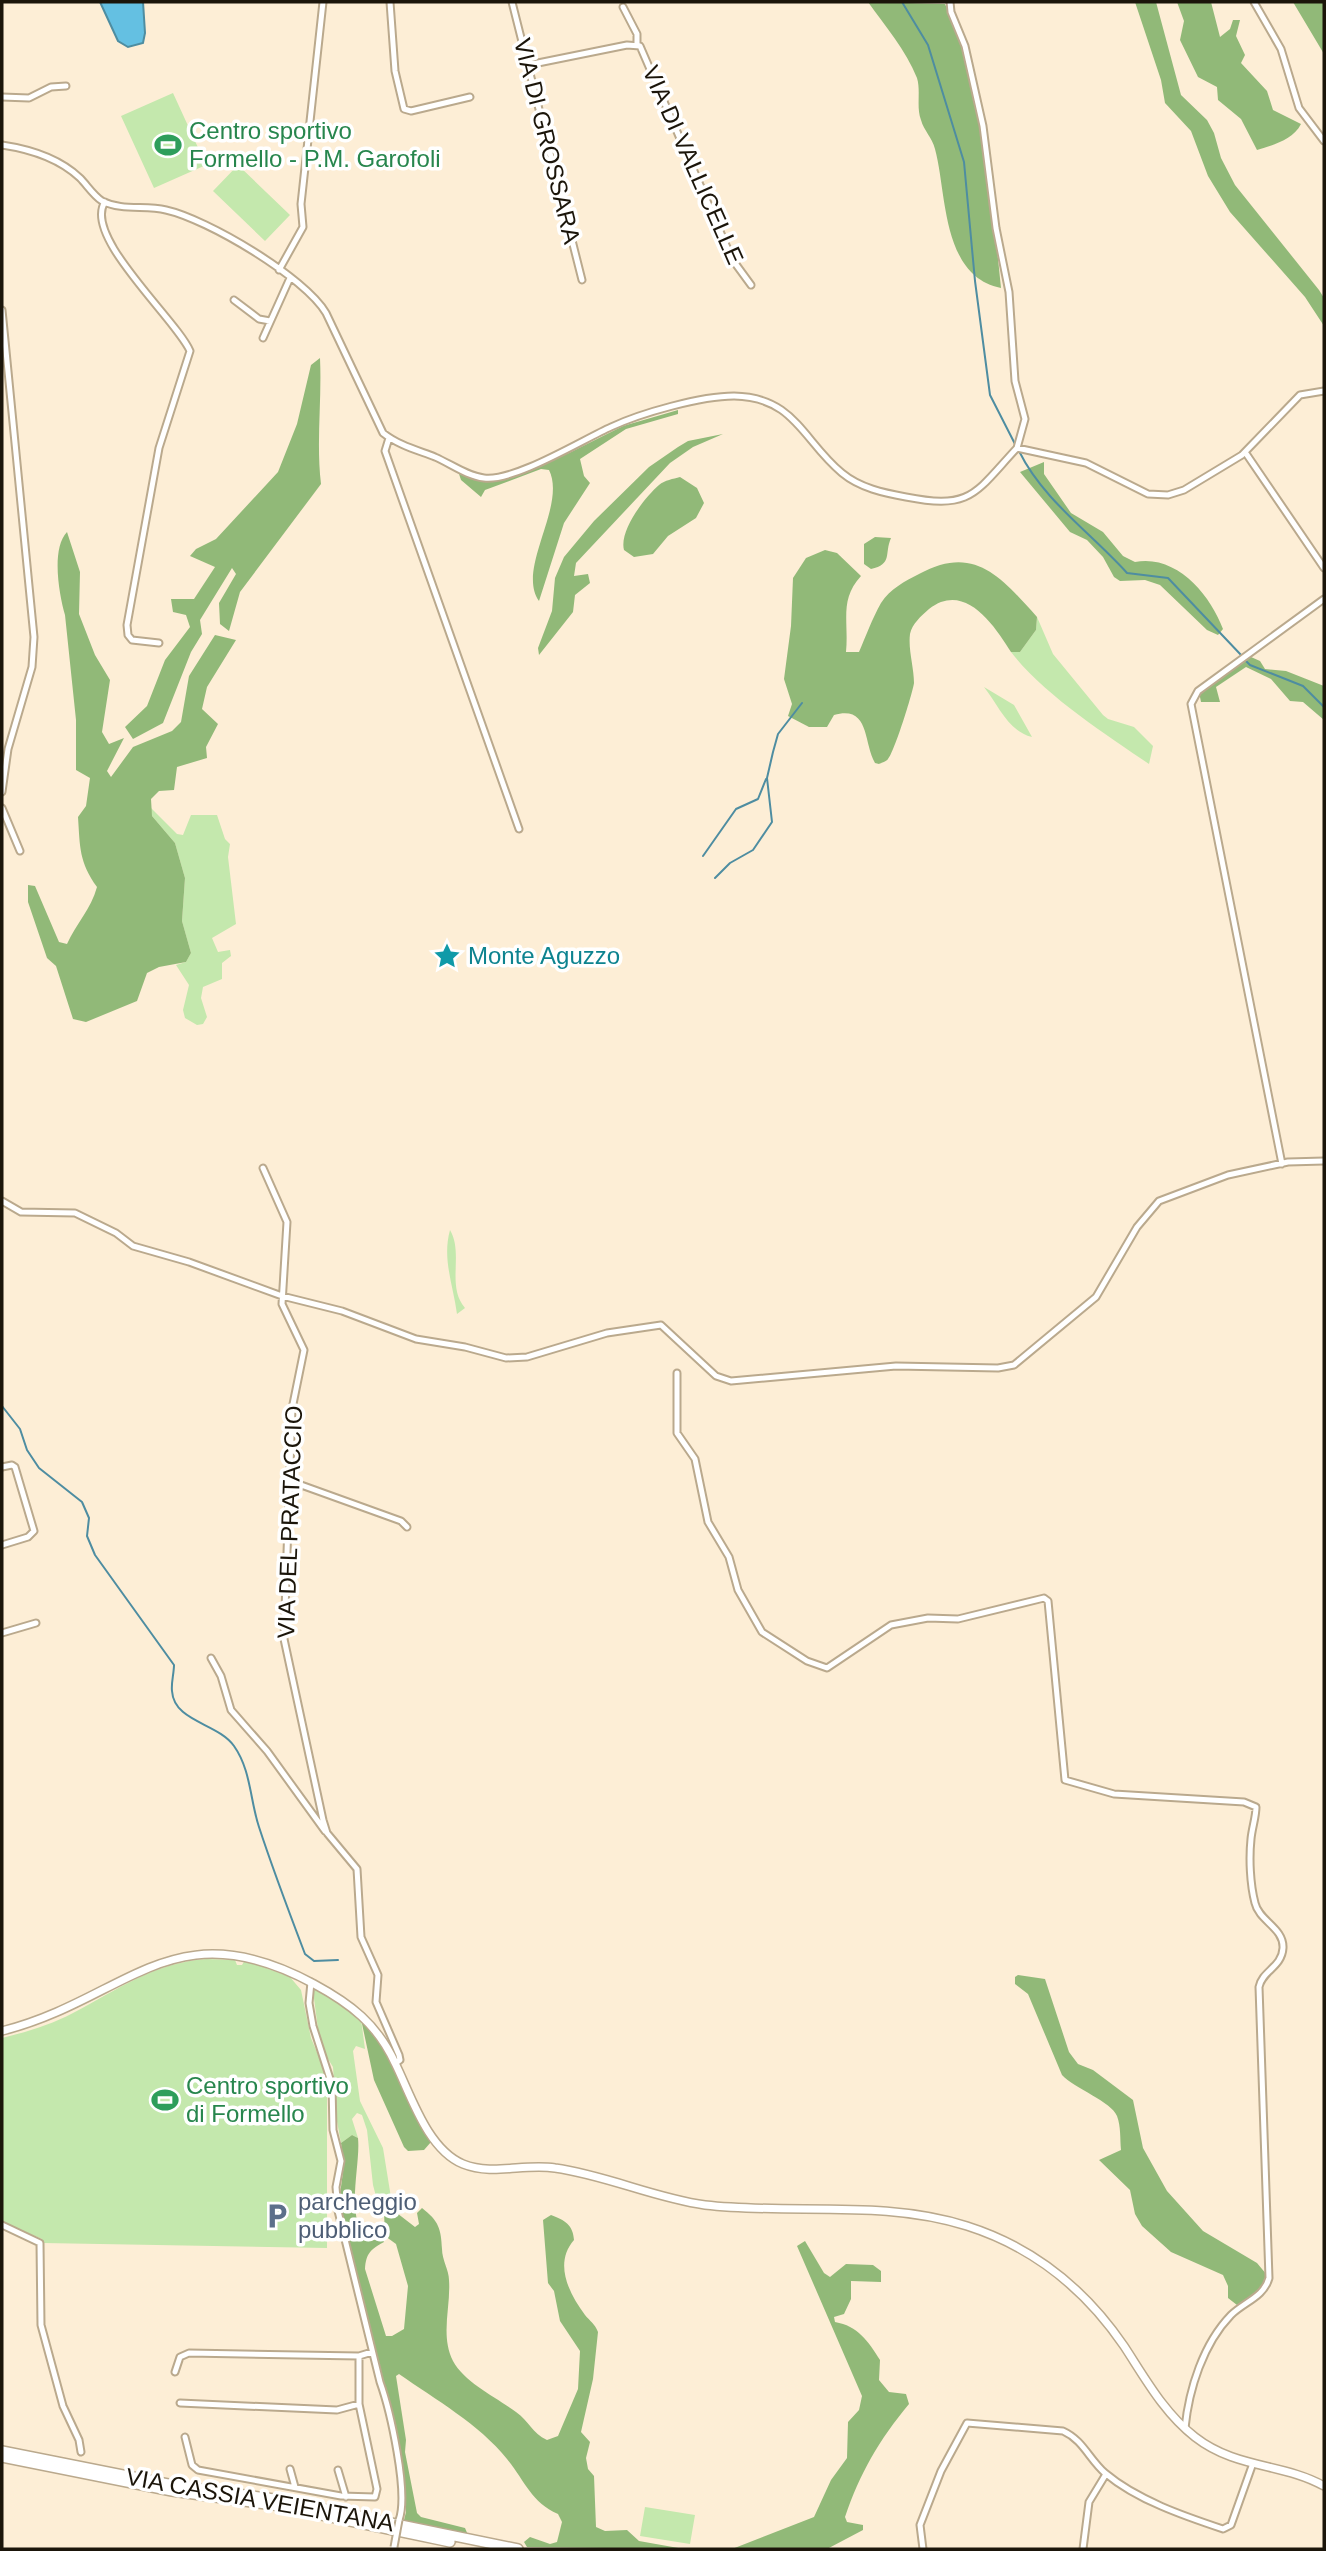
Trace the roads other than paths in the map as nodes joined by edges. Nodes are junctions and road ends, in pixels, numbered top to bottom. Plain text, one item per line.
1 (323, 2) edge
2 (390, 2) edge
3 (513, 2) edge
4 (950, 2) edge
5 (1254, 2) edge
6 (624, 7) dead end
7 (637, 45) junction
8 (528, 65) junction
9 (66, 86) dead end
10 (2, 97) edge
11 (470, 97) dead end
12 (1324, 141) edge
13 (2, 145) edge
14 (105, 202) junction
15 (279, 271) junction
16 (290, 278) junction
17 (582, 280) dead end
18 (751, 285) dead end
19 (234, 300) dead end
20 (2, 310) edge
21 (271, 321) junction
22 (263, 338) dead end
23 (1324, 391) edge
24 (389, 438) junction
25 (1017, 448) junction
26 (1245, 453) junction
27 (1324, 568) edge
28 (1324, 599) edge
29 (159, 643) dead end
30 (2, 792) edge
31 (2, 808) edge
32 (519, 829) dead end
33 (20, 850) dead end
34 (1324, 1161) edge
35 (1282, 1164) junction
36 (263, 1168) dead end
37 (2, 1201) edge
38 (282, 1296) junction
39 (677, 1373) dead end
40 (2, 1467) edge
41 (290, 1481) junction
42 (407, 1527) dead end
43 (2, 1545) edge
44 (36, 1623) dead end
45 (2, 1633) edge
46 (211, 1658) dead end
47 (327, 1833) junction
48 (311, 1982) junction
49 (2, 2031) edge
50 (396, 2063) junction
51 (2, 2225) edge
52 (372, 2352) junction
53 (359, 2356) junction
54 (175, 2372) dead end
55 (180, 2403) dead end
56 (359, 2404) junction
57 (1185, 2428) junction
58 (185, 2437) dead end
59 (2, 2451) edge
60 (81, 2452) dead end
61 (2, 2457) edge
62 (1252, 2466) junction
63 (290, 2469) dead end
64 (338, 2470) dead end
65 (1106, 2474) junction
66 (1324, 2486) edge
67 (295, 2487) junction
68 (346, 2497) junction
69 (394, 2548) edge
70 (489, 2549) edge
71 (518, 2549) edge
72 (923, 2549) edge
73 (1083, 2549) edge

1 - 15 street
2 - 11 street
3 - 8 street, VIA DI GROSSARA
4 - 25 street
5 - 12 street
6 - 7 street, VIA DI VALLICELLE
7 - 8 street, VIA DI VALLICELLE
7 - 18 street, VIA DI VALLICELLE
8 - 17 street, VIA DI GROSSARA
9 - 10 street
13 - 14 street
14 - 15 street
14 - 29 street
15 - 16 street
16 - 21 street
16 - 24 street
19 - 21 street
20 - 30 street
21 - 22 street
23 - 26 street
24 - 25 street
24 - 32 street
25 - 26 street
26 - 27 street
28 - 35 street
31 - 33 street
34 - 35 street
35 - 38 street
36 - 38 street
37 - 38 street
38 - 41 street, VIA DEL PRATACCIO
39 - 57 street
40 - 43 street
41 - 42 street
41 - 47 street, VIA DEL PRATACCIO
44 - 45 street
46 - 47 street
47 - 50 street, VIA DEL PRATACCIO
48 - 49 street
48 - 50 street
48 - 52 street
50 - 57 street
51 - 60 street
52 - 53 street
52 - 69 street, bridge
53 - 54 street
53 - 56 street
55 - 56 street
56 - 68 street
57 - 62 street
58 - 67 street
59 - 71 highway, VIA CASSIA VEIENTANA
61 - 70 highway, VIA CASSIA VEIENTANA
62 - 65 street
62 - 66 street
63 - 67 street
64 - 68 street
65 - 72 street
65 - 73 street
67 - 68 street

